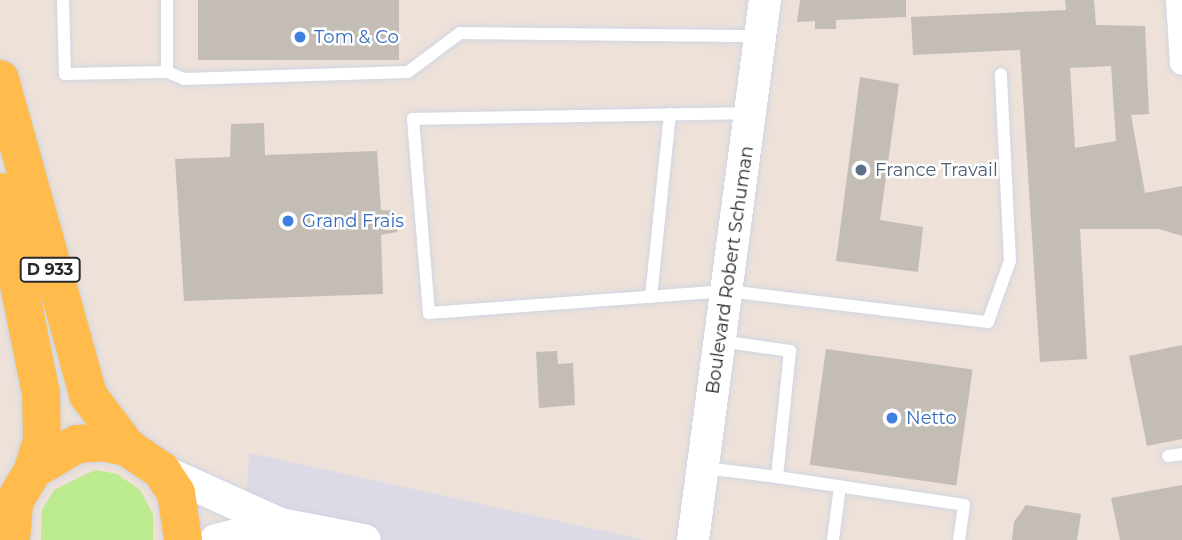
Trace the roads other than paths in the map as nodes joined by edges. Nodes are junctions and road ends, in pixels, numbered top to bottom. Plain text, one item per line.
1 (63, 0) edge
2 (167, 0) edge
3 (765, 0) edge
4 (1178, 0) edge
5 (760, 36) junction
6 (1182, 63) edge
7 (167, 72) junction
8 (1001, 74) dead end
9 (0, 79) edge
10 (750, 113) junction
11 (670, 114) junction
12 (0, 192) edge
13 (727, 291) junction
14 (651, 297) junction
15 (720, 341) junction
16 (128, 448) junction
17 (1182, 454) edge
18 (1168, 456) dead end
19 (703, 468) junction
20 (161, 470) junction
21 (777, 477) junction
22 (840, 486) junction
23 (16, 493) edge
24 (280, 524) junction
25 (11, 540) edge
26 (183, 540) edge
27 (216, 540) edge
28 (364, 540) edge
29 (693, 540) edge
30 (833, 540) edge
31 (960, 540) edge

1 - 7 lane
2 - 7 lane
3 - 5 street, Boulevard Robert Schuman
4 - 6 street
5 - 7 lane
5 - 10 street, Boulevard Robert Schuman
8 - 13 lane
9 - 16 main road, D 933
10 - 11 lane
10 - 13 street, Boulevard Robert Schuman
11 - 14 lane
11 - 14 lane
12 - 23 main road, D 933
13 - 14 lane
13 - 15 street, Boulevard Robert Schuman
15 - 19 street, Boulevard Robert Schuman
15 - 21 lane
16 - 20 main road
16 - 23 main road
17 - 18 lane
19 - 21 lane
19 - 29 street, Boulevard Robert Schuman
20 - 24 street
20 - 26 main road
21 - 22 lane
22 - 30 lane
22 - 31 lane
23 - 25 main road
24 - 27 street
24 - 28 street

